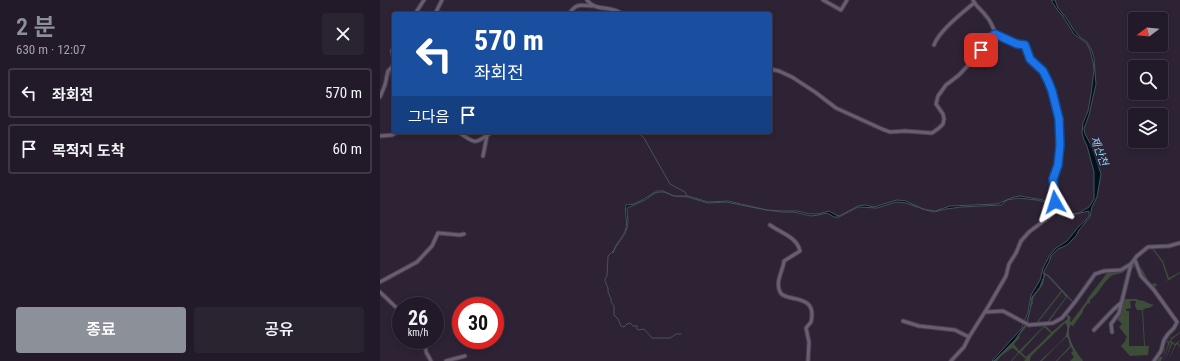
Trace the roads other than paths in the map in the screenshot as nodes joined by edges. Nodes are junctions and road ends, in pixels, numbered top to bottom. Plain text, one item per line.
1 (424, 0) edge
2 (442, 0) edge
3 (587, 0) edge
4 (823, 0) edge
5 (847, 0) edge
6 (973, 2) edge
7 (592, 6) junction
8 (416, 12) edge
9 (436, 12) edge
10 (571, 12) edge
11 (619, 12) edge
12 (995, 34) junction
13 (934, 45) dead end
14 (392, 68) edge
15 (772, 69) edge
16 (380, 96) edge
17 (394, 134) edge
18 (461, 134) edge
19 (487, 135) joint
20 (380, 136) edge
21 (483, 156) dead end
22 (770, 225) dead end
23 (464, 234) dead end
24 (1180, 243) edge
25 (1135, 260) junction
26 (1132, 264) junction
27 (380, 282) edge
28 (380, 292) edge
29 (392, 303) edge
30 (1121, 303) junction
31 (986, 312) junction
32 (903, 321) dead end
33 (1094, 330) dead end
34 (1112, 332) dead end
35 (969, 337) junction
36 (426, 349) edge
37 (465, 356) dead end
38 (431, 361) edge
39 (446, 361) edge
40 (808, 361) edge
41 (951, 361) edge
42 (1154, 361) edge

1 - 8 street
2 - 9 street
3 - 7 street
4 - 5 street
6 - 12 street
6 - 13 street
7 - 10 street
7 - 11 street
12 - 15 street
12 - 31 street
14 - 16 street
17 - 20 street
18 - 19 street
19 - 21 street
22 - 40 street
23 - 27 street
24 - 25 street
25 - 26 street
25 - 42 street
26 - 30 street
26 - 31 street
28 - 29 street
30 - 33 street
30 - 34 street
31 - 35 street
32 - 35 street
35 - 41 street
36 - 38 street
37 - 39 street

